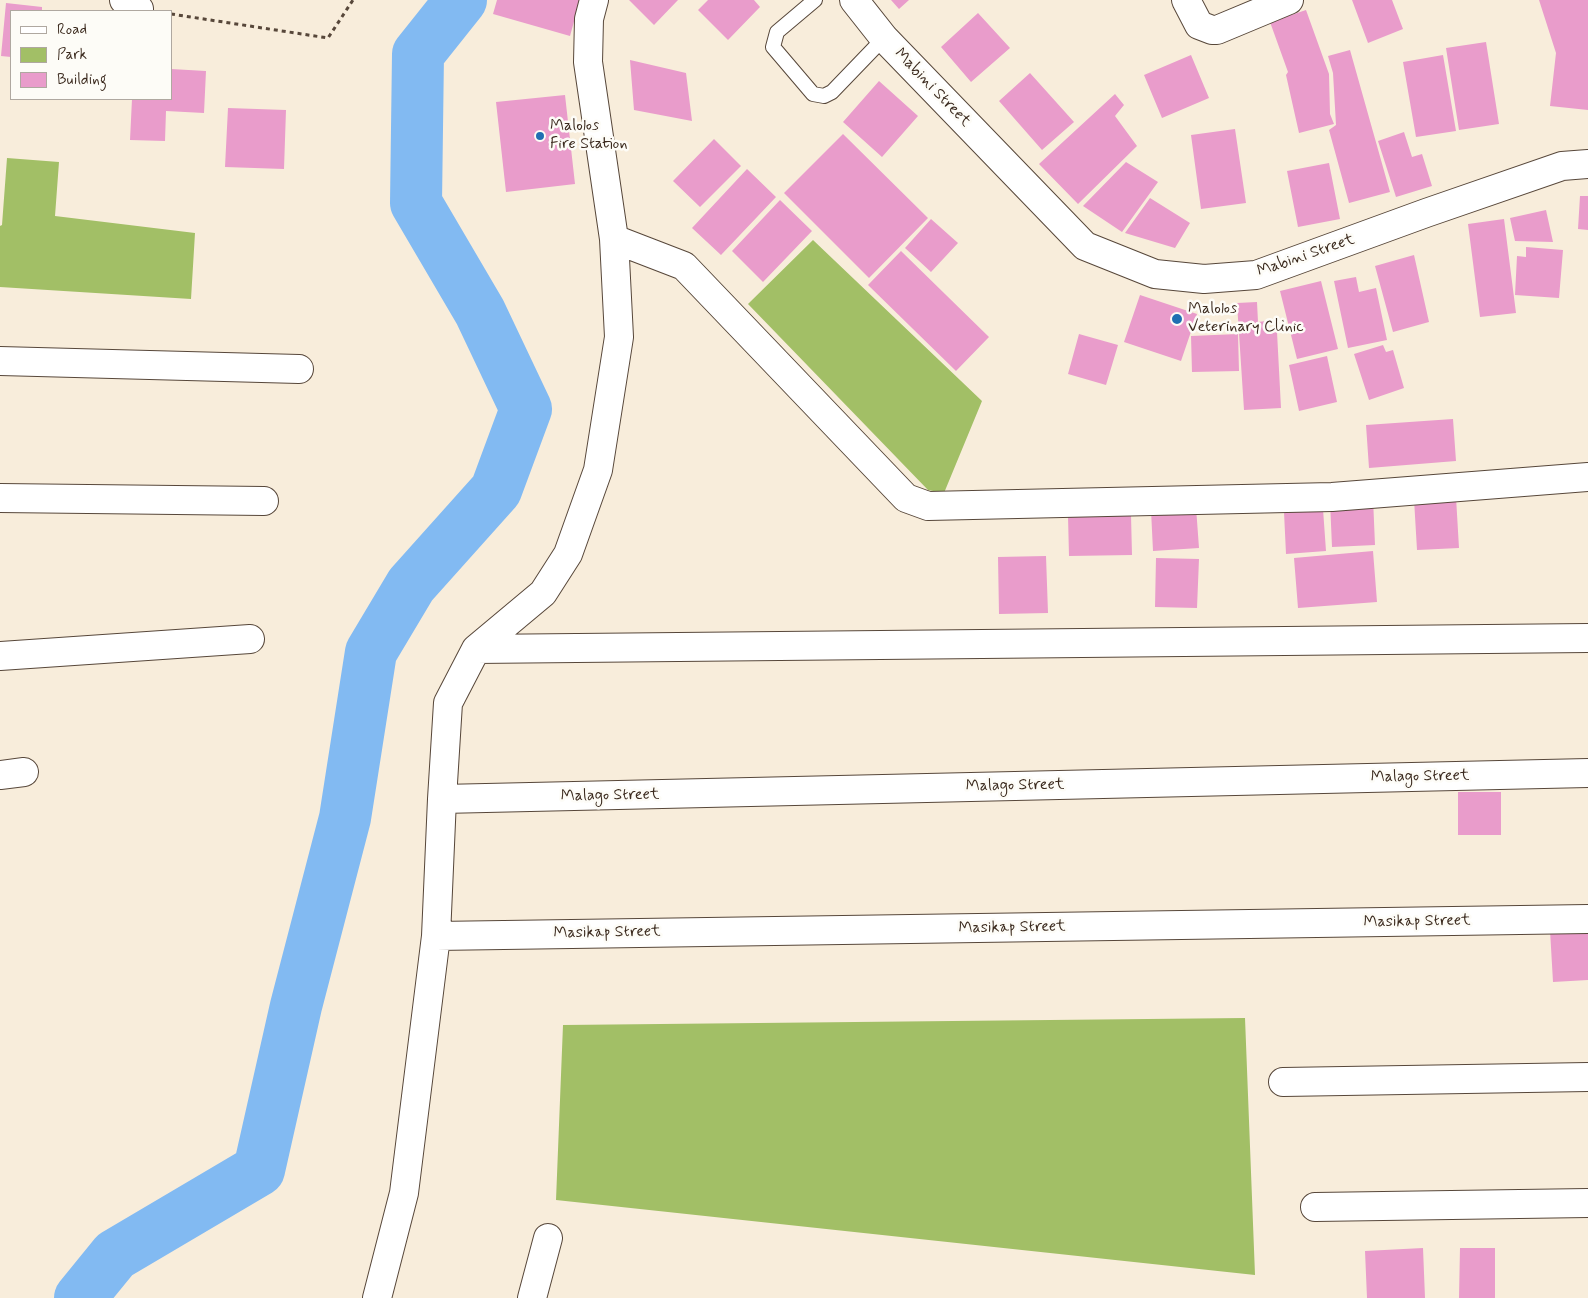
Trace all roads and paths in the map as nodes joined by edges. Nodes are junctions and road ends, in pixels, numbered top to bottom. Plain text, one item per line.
1 (352, 0) edge
2 (594, 0) edge
3 (816, 0) edge
4 (854, 0) edge
5 (1186, 0) edge
6 (1290, 0) edge
7 (172, 14) edge
8 (884, 38) junction
9 (1588, 164) edge
10 (614, 239) junction
11 (0, 361) edge
12 (298, 369) dead end
13 (1588, 477) edge
14 (0, 498) edge
15 (264, 501) dead end
16 (1588, 638) edge
17 (250, 639) dead end
18 (476, 649) junction
19 (0, 656) edge
20 (1588, 773) edge
21 (442, 800) junction
22 (1588, 919) edge
23 (436, 936) junction
24 (1588, 1077) edge
25 (1283, 1082) dead end
26 (1588, 1203) edge
27 (1315, 1207) dead end
28 (548, 1238) dead end
29 (378, 1298) edge
30 (532, 1298) edge

1 - 7 path
2 - 10 street
3 - 8 lane
4 - 8 street, Mabini Street
5 - 6 street
8 - 9 street, Mabini Street
10 - 13 street
10 - 18 street
11 - 12 street
14 - 15 street
16 - 18 street
17 - 19 street
18 - 21 street
20 - 21 street, Malago Street
21 - 23 street
22 - 23 street, Masikap Street
23 - 29 street
24 - 25 street
26 - 27 street
28 - 30 street

